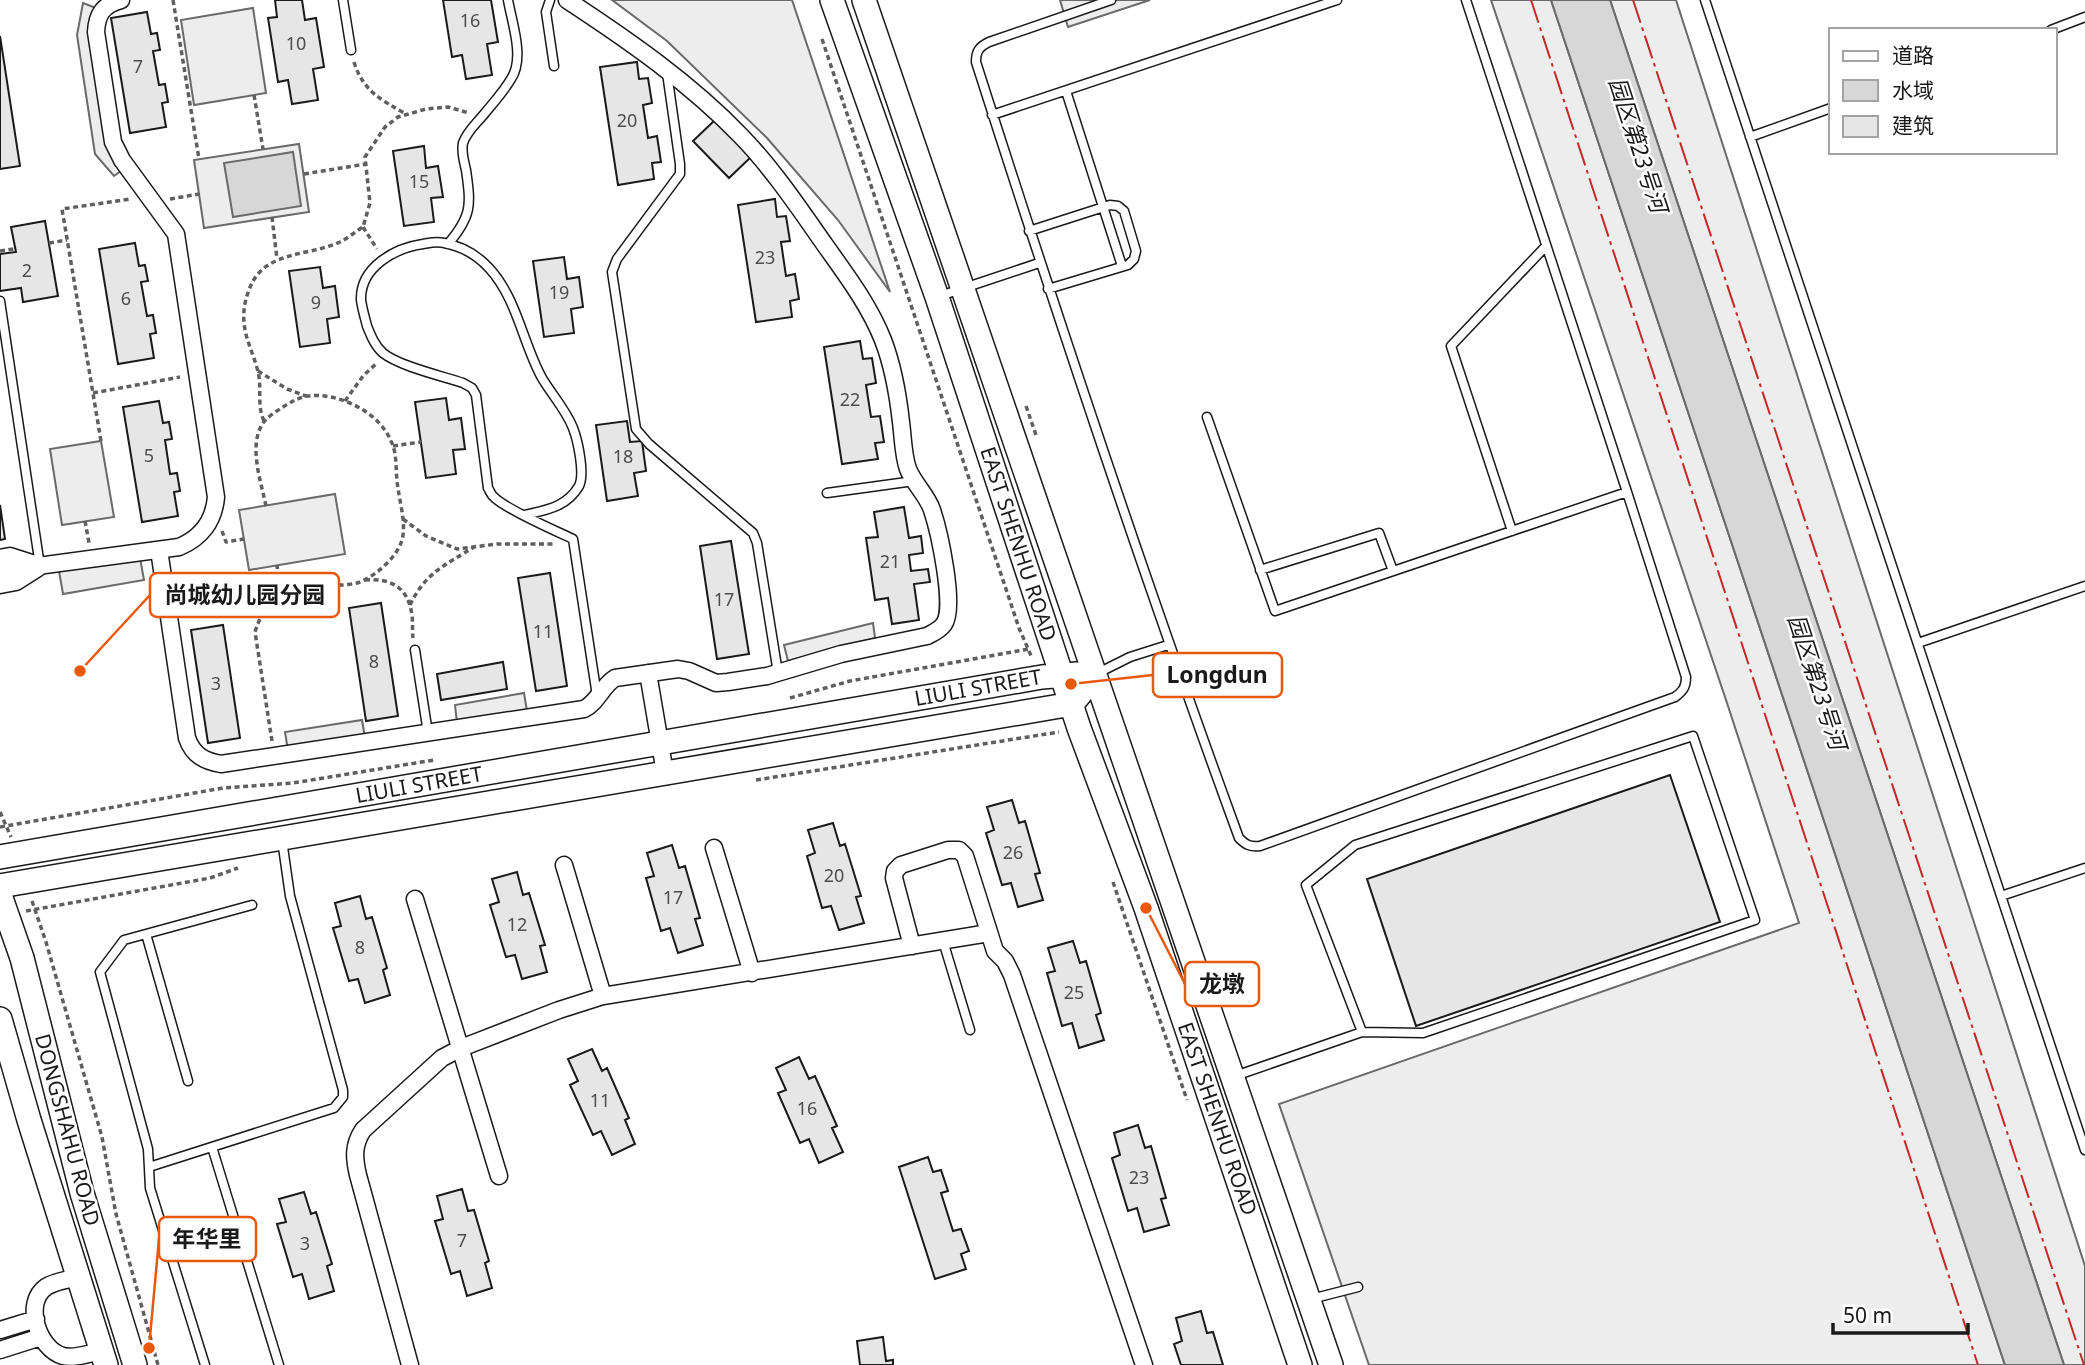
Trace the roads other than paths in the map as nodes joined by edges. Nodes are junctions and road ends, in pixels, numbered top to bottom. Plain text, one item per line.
1 (121, 0) edge
2 (343, 0) edge
3 (508, 0) edge
4 (550, 0) edge
5 (566, 0) edge
6 (832, 0) edge
7 (864, 0) edge
8 (1111, 0) edge
9 (1337, 0) edge
10 (1465, 0) edge
11 (1705, 0) edge
12 (1085, 4) edge
13 (2085, 18) edge
14 (2057, 28) edge
15 (351, 50) road end
16 (554, 66) dead end
17 (667, 71) junction
18 (1066, 91) junction
19 (1829, 109) edge
20 (992, 115) junction
21 (1751, 137) junction
22 (1103, 207) junction
23 (1029, 231) junction
24 (448, 244) junction
25 (1546, 246) junction
26 (1040, 263) junction
27 (1122, 266) junction
28 (963, 289) junction
29 (1048, 289) junction
30 (937, 297) junction
31 (0, 301) edge
32 (1207, 417) dead end
33 (915, 481) junction
34 (1628, 492) junction
35 (827, 494) dead end
36 (525, 515) junction
37 (1512, 531) junction
38 (159, 550) junction
39 (0, 558) edge
40 (40, 566) junction
41 (0, 570) edge
42 (1260, 570) junction
43 (1393, 571) junction
44 (0, 585) edge
45 (2085, 586) edge
46 (233, 590) dead end
47 (166, 600) junction
48 (1918, 643) junction
49 (1168, 645) junction
50 (415, 650) road end
51 (649, 673) junction
52 (778, 673) junction
53 (1061, 674) junction
54 (1096, 674) junction
55 (597, 699) junction
56 (1072, 704) junction
57 (428, 733) junction
58 (660, 744) junction
59 (664, 773) junction
60 (281, 837) junction
61 (714, 848) dead end
62 (8, 855) edge
63 (564, 865) dead end
64 (2085, 868) edge
65 (0, 886) edge
66 (2001, 896) junction
67 (415, 899) dead end
68 (3, 905) edge
69 (252, 905) dead end
70 (989, 933) junction
71 (146, 934) junction
72 (943, 941) junction
73 (912, 946) junction
74 (752, 973) junction
75 (603, 996) junction
76 (0, 1019) edge
77 (970, 1030) dead end
78 (1362, 1032) junction
79 (461, 1048) junction
80 (1233, 1077) junction
81 (188, 1081) dead end
82 (212, 1147) junction
83 (2085, 1150) edge
84 (149, 1167) junction
85 (499, 1176) dead end
86 (78, 1277) junction
87 (1357, 1287) dead end
88 (1308, 1299) junction
89 (36, 1319) junction
90 (0, 1330) edge
91 (41, 1337) junction
92 (0, 1350) edge
93 (104, 1358) edge
94 (135, 1365) edge
95 (205, 1365) edge
96 (279, 1365) edge
97 (410, 1365) edge
98 (1144, 1365) edge
99 (1300, 1365) edge
100 (1331, 1365) edge

1 - 38 street
2 - 15 lane
3 - 24 lane
4 - 16 lane
5 - 17 street
6 - 30 main road, EAST SHENHU ROAD
7 - 28 main road, EAST SHENHU ROAD
8 - 12 lane
9 - 18 lane
10 - 25 lane
11 - 21 lane
12 - 20 lane
13 - 14 lane
17 - 33 street
17 - 52 lane
18 - 20 lane
18 - 22 lane
19 - 21 lane
20 - 23 lane
21 - 48 lane
22 - 23 lane
22 - 27 lane
22 - 27 lane
23 - 26 lane
24 - 36 lane
24 - 36 lane
25 - 34 lane
25 - 37 lane
26 - 28 lane
26 - 29 lane
27 - 29 lane
28 - 30 lane
28 - 54 main road, EAST SHENHU ROAD
29 - 49 lane
30 - 53 main road, EAST SHENHU ROAD
31 - 40 lane
32 - 42 lane
33 - 35 lane
33 - 52 street
34 - 37 lane
34 - 49 lane
36 - 55 lane
37 - 43 lane
38 - 40 street
38 - 47 street
39 - 40 street
40 - 41 street
40 - 44 street
42 - 43 lane
42 - 43 lane
45 - 48 lane
46 - 47 lane
47 - 57 street
48 - 66 lane
49 - 54 lane
50 - 57 lane
51 - 52 street
51 - 55 street
51 - 58 street
53 - 54 main road, LIULI STREET
53 - 56 main road, EAST SHENHU ROAD
53 - 58 main road, LIULI STREET
54 - 56 main road
54 - 80 main road, EAST SHENHU ROAD
55 - 57 street
56 - 59 main road, LIULI STREET
56 - 99 main road, EAST SHENHU ROAD
58 - 59 street
58 - 62 main road, LIULI STREET
59 - 60 main road, LIULI STREET
60 - 65 main road, LIULI STREET
60 - 82 lane
61 - 74 street
63 - 75 street
64 - 66 lane
66 - 83 lane
67 - 79 street
68 - 94 main road, DONGSHAHU ROAD
69 - 71 lane
70 - 72 street
70 - 73 street
70 - 98 street
71 - 81 lane
71 - 84 lane
72 - 73 street
72 - 77 lane
73 - 74 street
74 - 75 street
75 - 79 street
76 - 86 main road, DONGSHAHU ROAD
78 - 78 lane
78 - 80 lane
79 - 85 street
79 - 97 street
80 - 88 main road, EAST SHENHU ROAD
82 - 84 lane
82 - 96 lane
84 - 95 lane
86 - 89 street
86 - 93 main road, DONGSHAHU ROAD
87 - 88 lane
88 - 100 main road, EAST SHENHU ROAD
89 - 90 street
89 - 91 street
91 - 92 street
91 - 93 street

